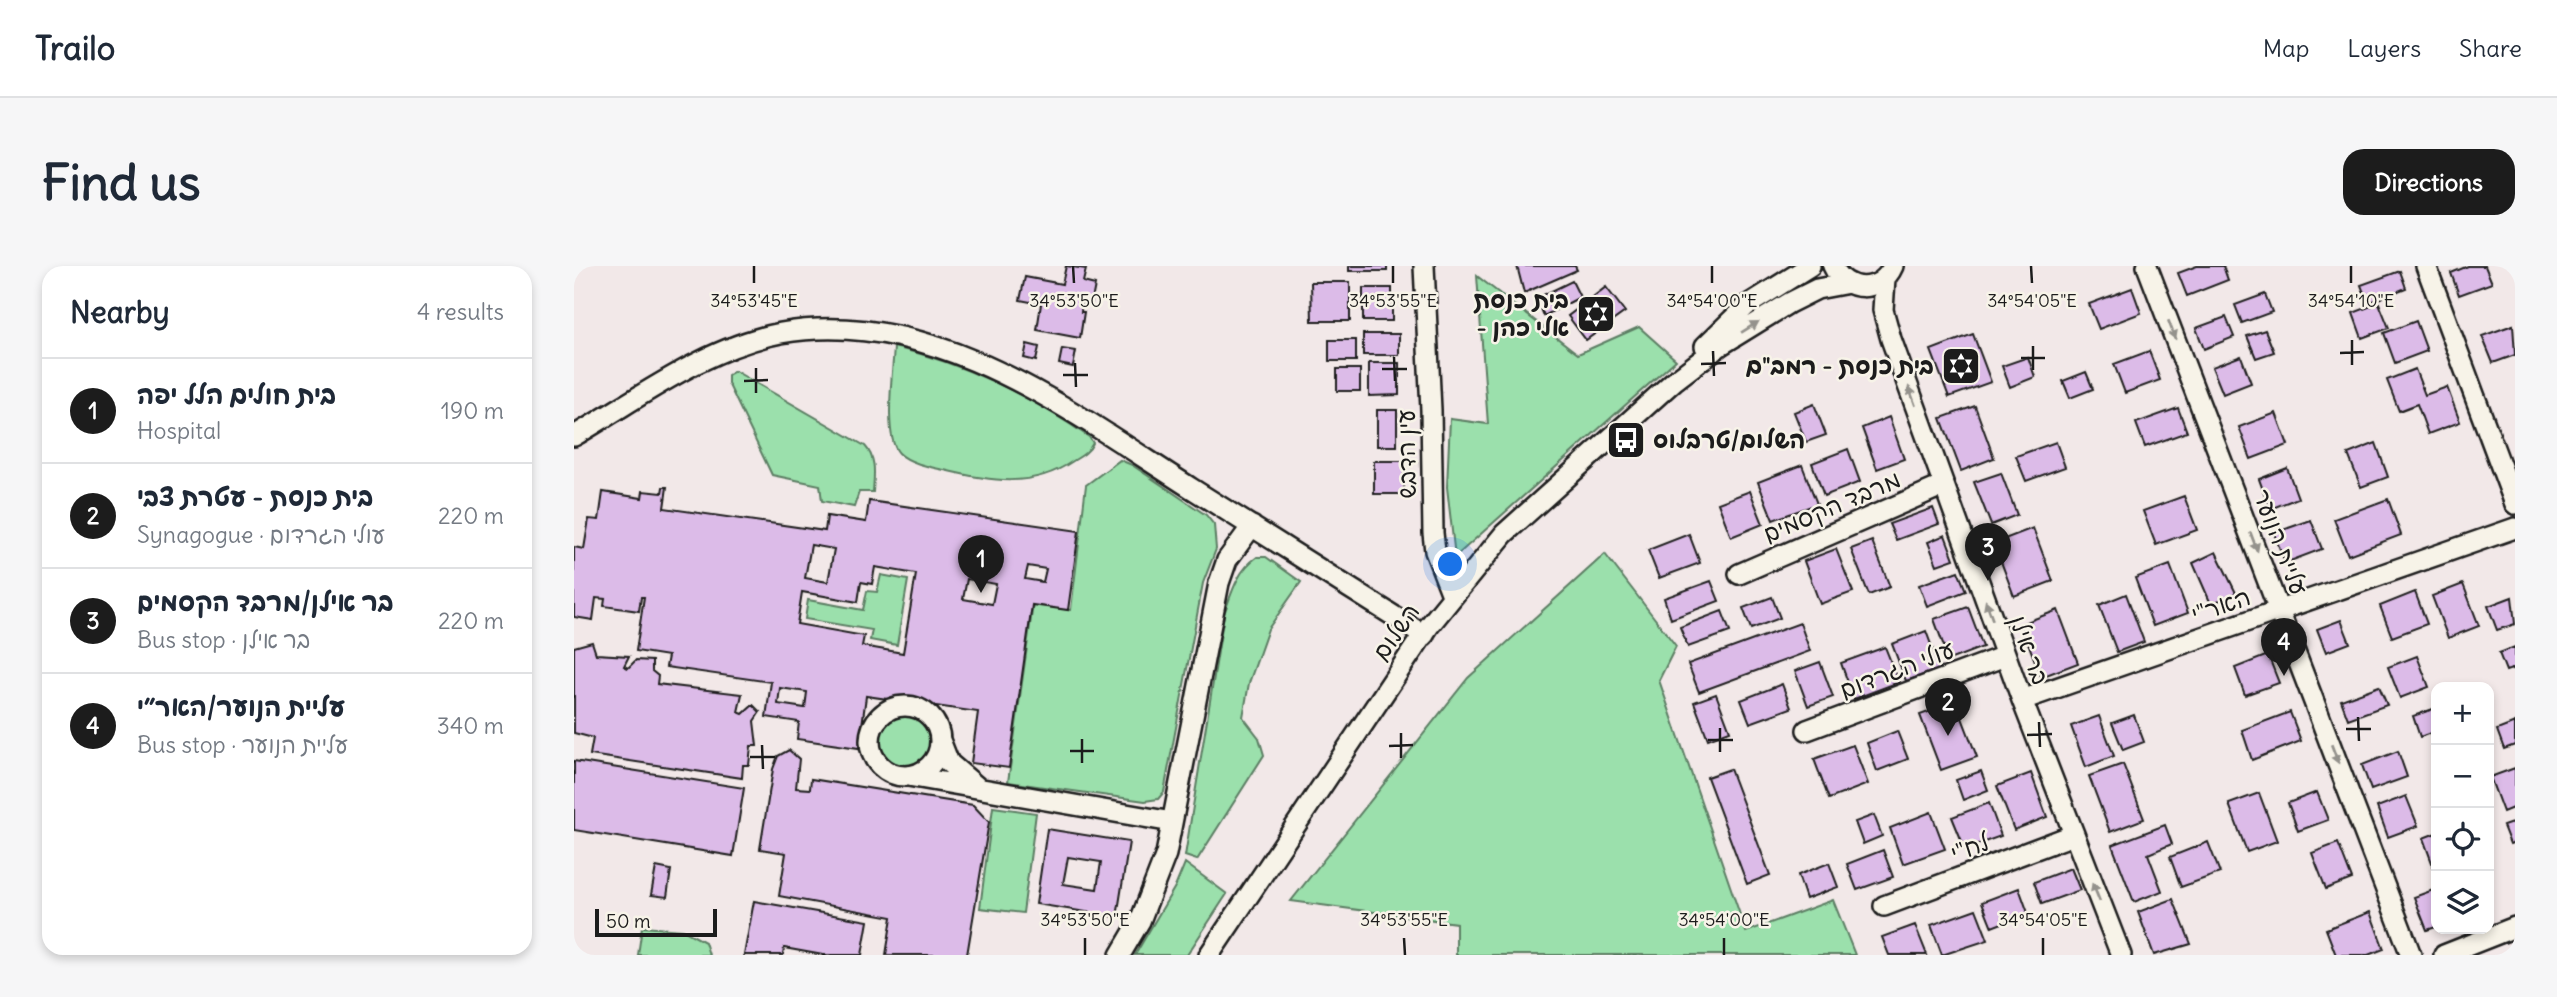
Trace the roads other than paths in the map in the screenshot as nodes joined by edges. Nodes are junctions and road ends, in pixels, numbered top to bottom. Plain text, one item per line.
1 (1424, 266) edge
2 (1810, 266) edge
3 (1833, 266) edge
4 (2147, 266) edge
5 (2426, 266) edge
6 (1890, 270) edge
7 (1849, 283) junction
8 (1674, 381) junction
9 (574, 436) edge
10 (1944, 485) junction
11 (2515, 504) edge
12 (1252, 526) junction
13 (2515, 528) edge
14 (1740, 573) dead end
15 (1452, 595) junction
16 (2281, 611) junction
17 (1424, 635) junction
18 (2005, 656) junction
19 (2022, 700) junction
20 (1807, 730) dead end
21 (940, 738) junction
22 (908, 776) junction
23 (980, 788) junction
24 (1172, 822) junction
25 (2073, 835) junction
26 (1884, 906) dead end
27 (2515, 928) edge
28 (1121, 955) edge
29 (1209, 955) edge
30 (2121, 955) edge
31 (2411, 955) edge
32 (2444, 955) edge

1 - 15 street, עין הדבש
2 - 8 street, השלום
3 - 7 street
4 -> 16 street, עליית הנוער
5 - 11 street
6 - 7 street, השלום
10 -> 6 street, בר אילן
8 -> 7 street, השלום
8 - 15 street, השלום
9 - 12 street
10 - 14 street, מרבד הקסמים
18 -> 10 street, בר אילן
12 - 17 street
12 - 24 street
13 - 16 street, האר"י
15 - 17 street, השלום
16 - 19 street, האר"י
16 -> 31 street, עליית הנוער
17 - 29 street, השלום
18 - 19 street, בר אילן
18 - 20 street, עולי הגרדום
19 - 25 street, בר אילן
21 - 22 street
21 - 22 street
21 - 23 street
22 - 23 street
23 - 24 street
24 - 28 street
25 - 26 street, לח"י
30 -> 25 street, בר אילן
27 - 32 street

